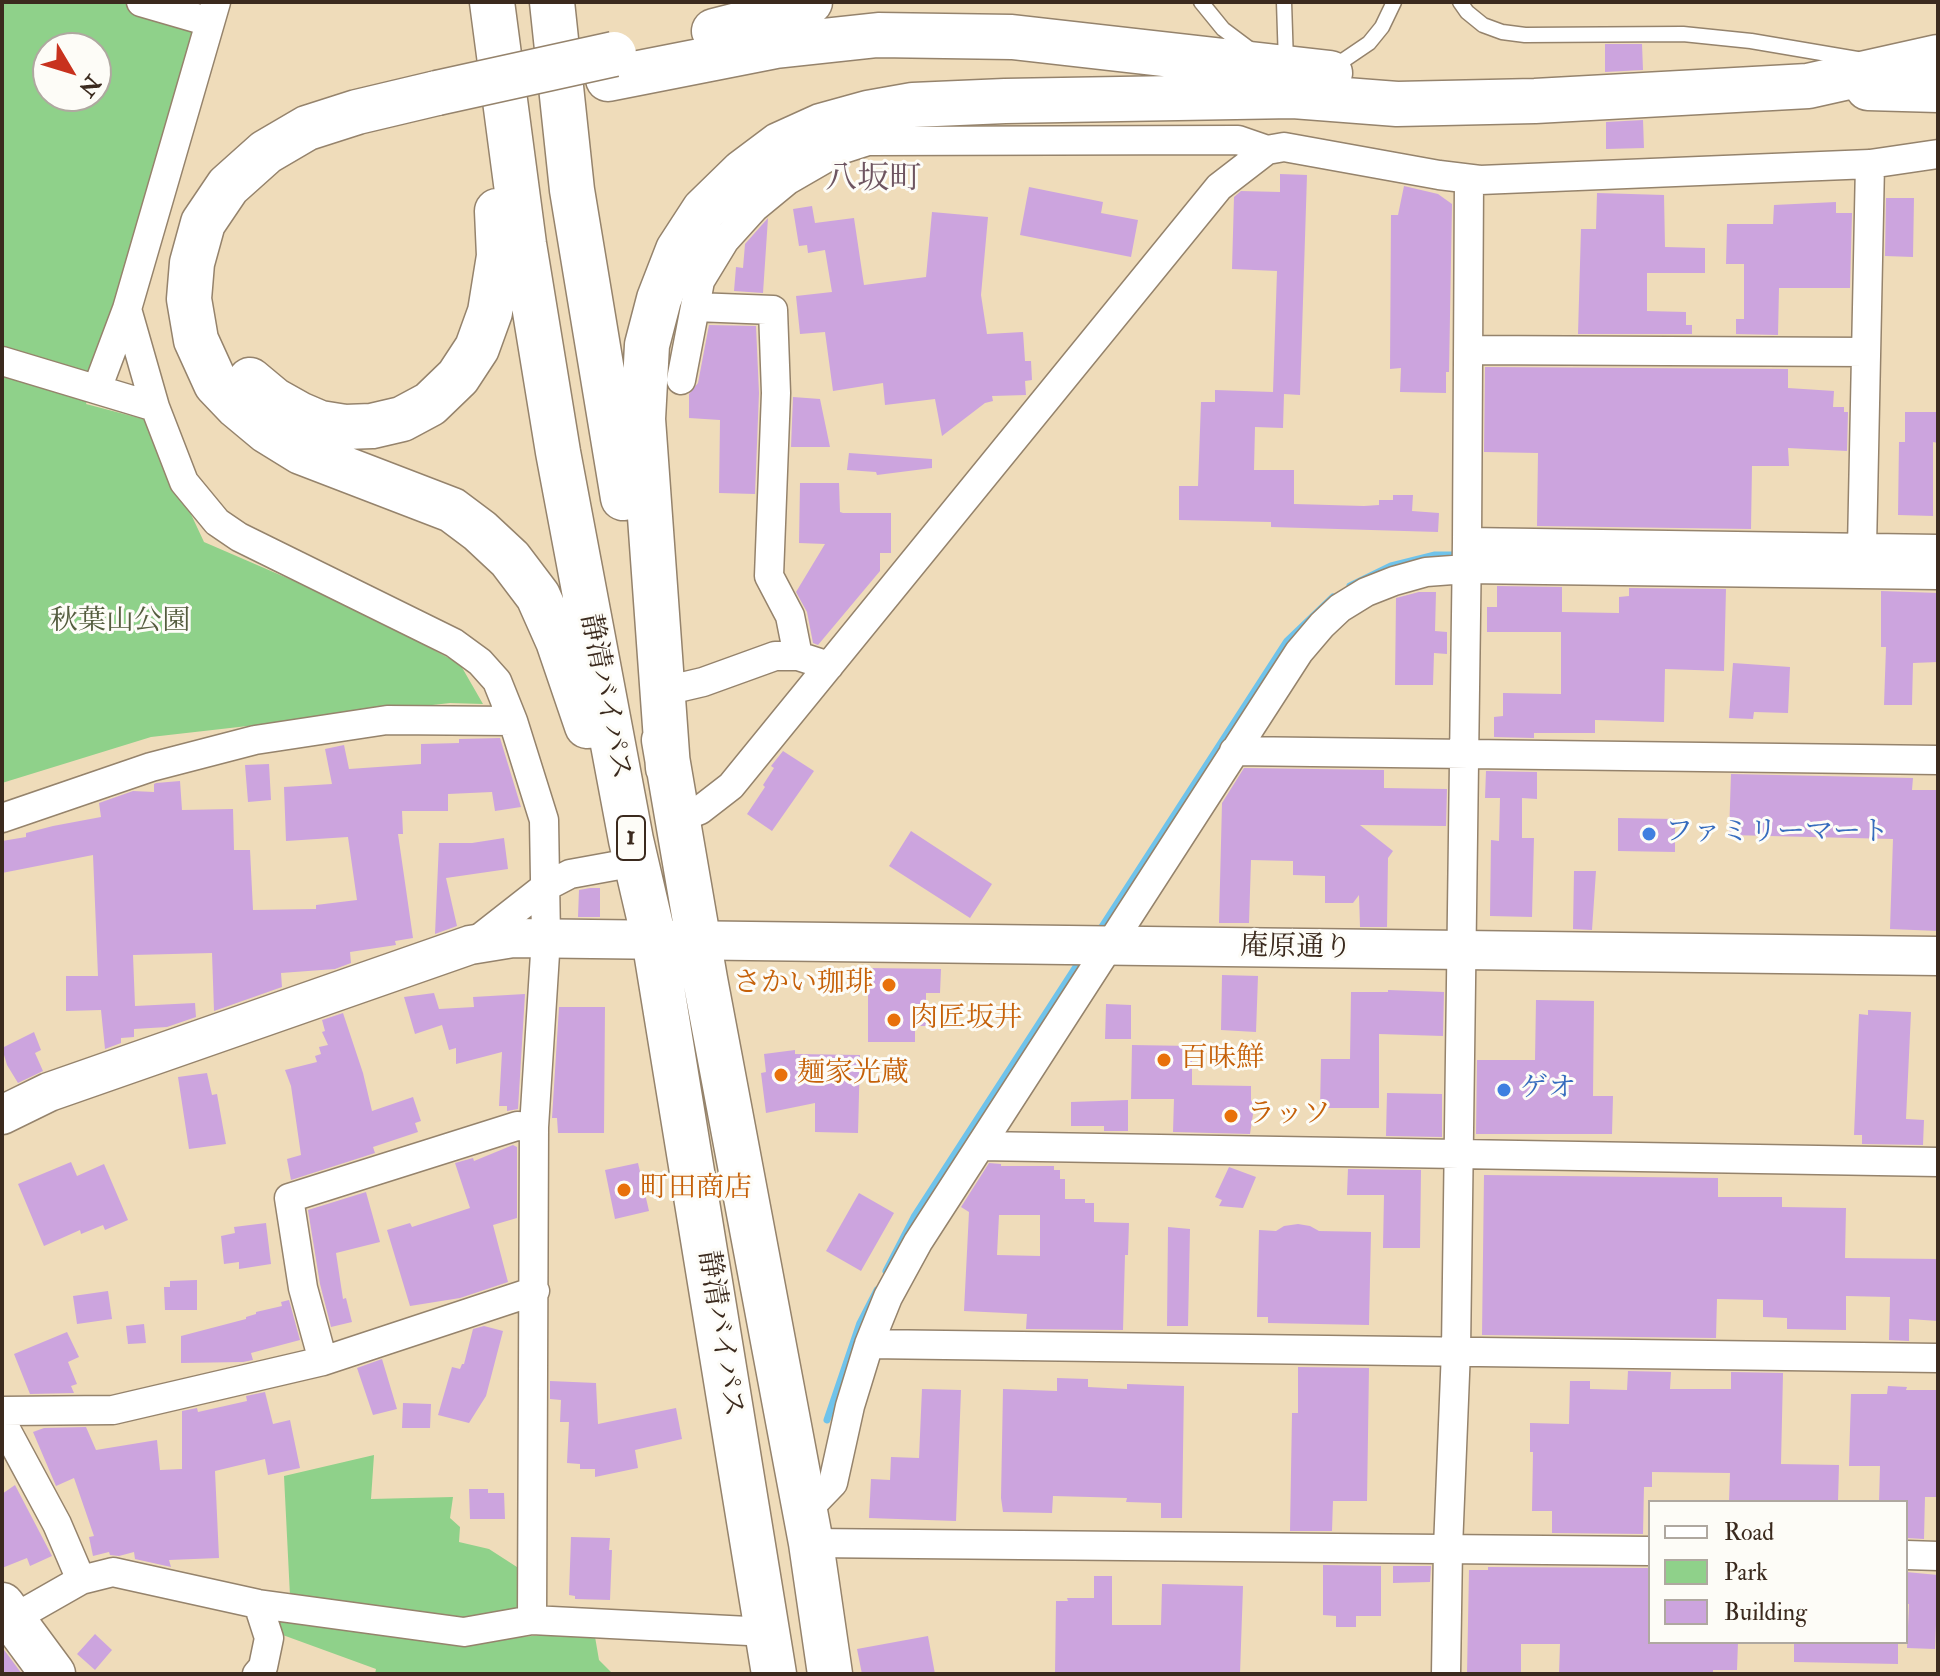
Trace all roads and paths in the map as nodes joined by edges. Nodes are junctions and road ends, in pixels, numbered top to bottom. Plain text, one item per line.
1 (141, 2) edge
2 (552, 2) edge
3 (810, 2) edge
4 (1201, 2) edge
5 (1284, 2) edge
6 (1394, 2) edge
7 (1460, 2) edge
8 (213, 12) edge
9 (492, 12) edge
10 (1938, 57) edge
11 (611, 66) junction
12 (1896, 66) junction
13 (1286, 67) junction
14 (1808, 86) junction
15 (1938, 90) edge
16 (1535, 101) junction
17 (436, 105) junction
18 (1267, 150) junction
19 (1938, 154) edge
20 (1870, 164) junction
21 (1469, 179) junction
22 (695, 307) junction
23 (127, 309) junction
24 (1468, 350) junction
25 (1866, 352) junction
26 (2, 361) edge
27 (681, 380) dead end
28 (97, 389) junction
29 (155, 407) junction
30 (1862, 548) junction
31 (1938, 549) edge
32 (1466, 555) junction
33 (1938, 575) edge
34 (798, 656) junction
35 (829, 666) junction
36 (659, 692) junction
37 (513, 721) junction
38 (1234, 751) junction
39 (1465, 754) junction
40 (1938, 760) edge
41 (2, 818) edge
42 (677, 819) junction
43 (634, 851) junction
44 (545, 887) junction
45 (546, 938) junction
46 (698, 938) junction
47 (654, 939) junction
48 (1094, 944) junction
49 (470, 945) junction
50 (1461, 952) junction
51 (1938, 956) edge
52 (2, 1115) edge
53 (534, 1127) junction
54 (980, 1146) junction
55 (1458, 1156) junction
56 (1938, 1162) edge
57 (535, 1291) junction
58 (869, 1344) junction
59 (1456, 1350) junction
60 (1938, 1358) edge
61 (323, 1361) junction
62 (2, 1411) edge
63 (2, 1422) edge
64 (808, 1527) junction
65 (1448, 1548) junction
66 (1648, 1551) edge
67 (1908, 1555) edge
68 (1938, 1556) edge
69 (81, 1580) junction
70 (258, 1604) junction
71 (5, 1616) edge
72 (532, 1620) junction
73 (768, 1632) junction
74 (53, 1674) edge
75 (257, 1674) edge
76 (774, 1674) edge
77 (830, 1674) edge
78 (1446, 1674) edge

1 - 8 street
2 - 36 main road, 静清バイパス / 1
3 - 11 main road
4 - 13 lane
5 - 13 lane
6 - 13 lane
7 - 12 lane
8 - 23 street
9 - 17 main road
9 - 43 main road, 静清バイパス / 1
10 - 12 main road
11 - 13 main road
11 - 17 main road
12 - 14 main road
13 - 16 main road
14 - 15 main road
14 - 16 main road
16 - 36 main road
17 - 43 main road
18 - 21 street
18 - 22 street
18 - 35 street
19 - 20 street
20 - 21 street
20 - 25 street
21 - 24 street
22 - 27 street
22 - 34 street
23 - 28 street
23 - 29 street
24 - 25 street
24 - 32 street
25 - 30 street
26 - 28 street
28 - 29 street
29 - 37 street
30 - 31 street
30 - 32 street
32 - 33 street
32 - 38 street
32 - 39 street
34 - 35 street
34 - 36 street
35 - 42 street
36 - 42 main road, 静清バイパス / 1
37 - 41 street
37 - 44 street
38 - 39 street
38 - 48 street
39 - 40 street
39 - 50 street
42 - 46 main road, 静清バイパス / 1
43 - 44 street
43 - 47 main road, 静清バイパス / 1
44 - 45 street
44 - 49 street
45 - 47 street, 庵原通り
45 - 49 street, 庵原通り
45 - 53 street
46 - 47 street, 庵原通り
46 - 48 street, 庵原通り
46 - 64 main road, 静清バイパス / 1
47 - 73 main road, 静清バイパス / 1
48 - 50 street, 庵原通り
48 - 54 street
49 - 52 street, 庵原通り
50 - 51 street, 庵原通り
50 - 55 street
53 - 57 street
53 - 61 street
54 - 55 street
54 - 58 street
55 - 56 street
55 - 59 street
57 - 61 street
57 - 72 street
58 - 59 street
58 - 64 street
59 - 60 street
59 - 65 street
61 - 62 street
63 - 69 street
64 - 65 street
64 - 77 main road, 静清バイパス / 1
65 - 66 street
65 - 78 street
67 - 68 street
69 - 70 street
69 - 71 street
70 - 72 street
70 - 75 street
71 - 74 main road
72 - 73 street
73 - 76 main road, 静清バイパス / 1

